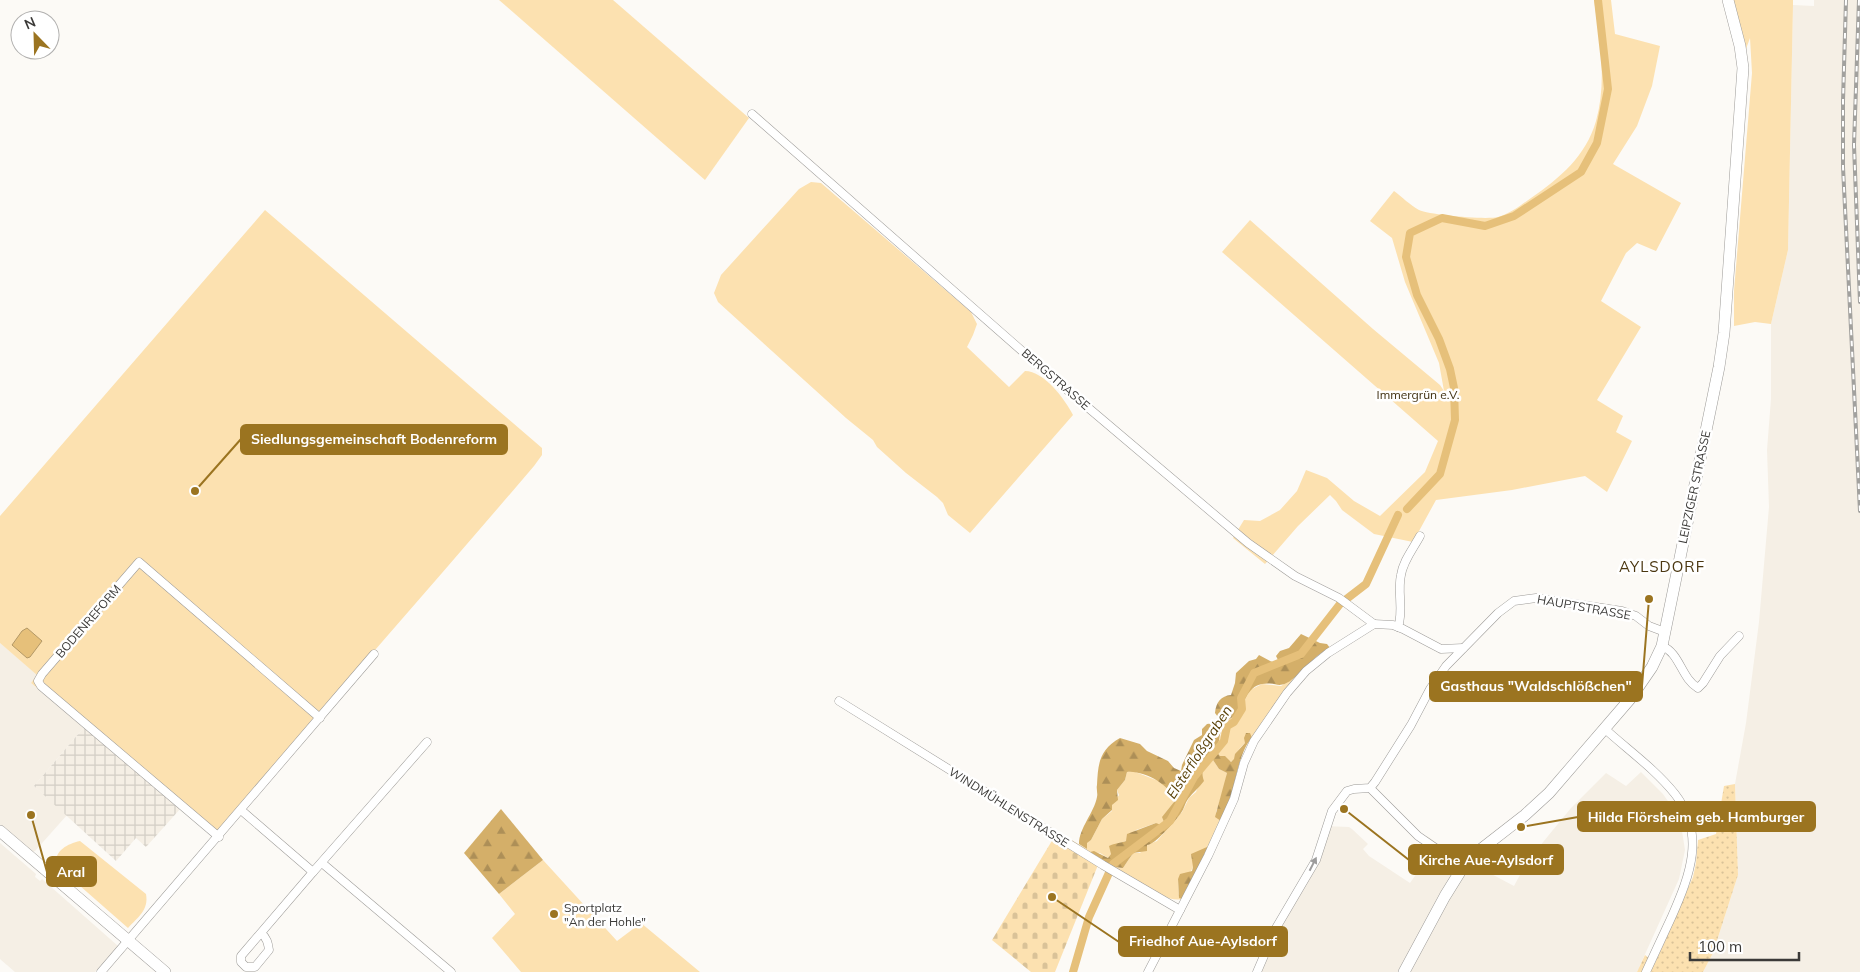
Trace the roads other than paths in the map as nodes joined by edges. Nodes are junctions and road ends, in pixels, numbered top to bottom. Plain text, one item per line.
1 (1728, 0) edge
2 (752, 114) dead end
3 (1420, 536) dead end
4 (1374, 624) junction
5 (1398, 627) junction
6 (1665, 632) junction
7 (1739, 636) dead end
8 (1662, 646) junction
9 (1463, 648) junction
10 (1441, 649) junction
11 (374, 654) dead end
12 (1446, 666) junction
13 (839, 701) dead end
14 (320, 718) junction
15 (1605, 729) junction
16 (427, 742) dead end
17 (1370, 788) junction
18 (241, 810) junction
19 (0, 832) edge
20 (218, 837) junction
21 (322, 862) junction
22 (1463, 867) junction
23 (313, 872) junction
24 (1180, 910) junction
25 (261, 933) junction
26 (128, 940) junction
27 (101, 972) edge
28 (165, 972) edge
29 (451, 972) edge
30 (1148, 972) edge
31 (1257, 972) edge
32 (1404, 972) edge
33 (1646, 972) edge

1 - 6 street, LEIPZIGER STRASSE
2 - 4 street, BERGSTRASSE
3 - 5 street
4 - 5 street
4 - 24 street
5 - 10 street
6 - 8 street, LEIPZIGER STRASSE
6 - 9 street, HAUPTSTRASSE
7 - 8 street
8 - 15 street, LEIPZIGER STRASSE
9 - 10 street
9 - 12 street, HAUPTSTRASSE
10 - 12 street
11 - 14 street
12 - 17 street, HAUPTSTRASSE
13 - 24 street, WINDMÜHLENSTRASSE
14 - 18 street
14 - 20 street, BODENREFORM
15 - 22 street, LEIPZIGER STRASSE
15 - 33 street
16 - 21 street
17 - 22 street
31 -> 17 street
18 - 20 street
18 - 23 street
19 - 26 street
20 - 26 street
21 - 23 street
21 - 29 street
22 - 32 street, LEIPZIGER STRASSE
23 - 25 street
24 - 30 street
25 - 25 street
26 - 27 street
26 - 28 street

